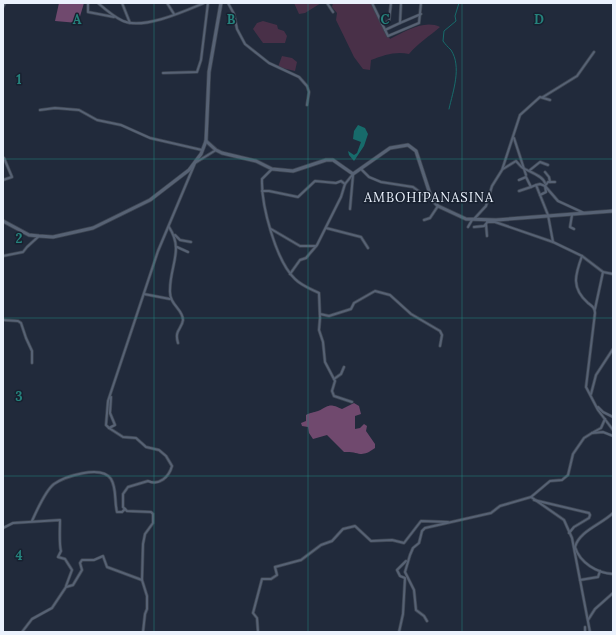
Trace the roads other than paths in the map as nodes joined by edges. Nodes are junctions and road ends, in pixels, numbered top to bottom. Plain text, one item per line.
1 (5, 3) edge
2 (88, 3) edge
3 (98, 3) edge
4 (122, 3) edge
5 (167, 3) edge
6 (204, 3) edge
7 (208, 3) edge
8 (221, 3) edge
9 (228, 3) edge
10 (327, 3) edge
11 (372, 3) edge
12 (391, 3) edge
13 (402, 3) edge
14 (421, 3) edge
15 (3, 7) edge
16 (332, 12) dead end
17 (174, 14) junction
18 (421, 14) junction
19 (115, 17) junction
20 (130, 23) junction
21 (399, 23) junction
22 (382, 24) junction
23 (385, 30) junction
24 (594, 52) dead end
25 (163, 73) dead end
26 (544, 97) junction
27 (550, 100) dead end
28 (307, 105) dead end
29 (40, 110) dead end
30 (514, 137) junction
31 (206, 141) junction
32 (202, 150) junction
33 (216, 150) junction
34 (4, 158) edge
35 (195, 164) junction
36 (548, 166) dead end
37 (360, 168) junction
38 (272, 169) junction
39 (524, 169) junction
40 (502, 170) junction
41 (530, 170) junction
42 (545, 172) dead end
43 (353, 174) junction
44 (526, 175) dead end
45 (3, 180) edge
46 (519, 180) dead end
47 (550, 182) junction
48 (555, 182) dead end
49 (345, 184) junction
50 (536, 185) junction
51 (545, 185) junction
52 (531, 187) junction
53 (262, 191) junction
54 (519, 191) dead end
55 (540, 195) junction
56 (430, 196) junction
57 (438, 206) junction
58 (350, 209) dead end
59 (612, 212) edge
60 (584, 214) junction
61 (572, 215) junction
62 (548, 216) junction
63 (473, 219) junction
64 (424, 220) dead end
65 (3, 221) edge
66 (487, 222) junction
67 (169, 227) junction
68 (468, 227) dead end
69 (474, 227) dead end
70 (326, 228) junction
71 (271, 229) junction
72 (574, 229) dead end
73 (174, 234) junction
74 (39, 236) junction
75 (487, 236) dead end
76 (191, 242) dead end
77 (553, 242) junction
78 (317, 246) junction
79 (177, 247) junction
80 (368, 248) dead end
81 (188, 252) dead end
82 (3, 256) edge
83 (582, 256) junction
84 (603, 272) junction
85 (290, 274) junction
86 (613, 274) edge
87 (144, 294) junction
88 (170, 299) junction
89 (595, 309) junction
90 (319, 314) junction
91 (3, 320) edge
92 (178, 343) dead end
93 (440, 346) dead end
94 (613, 349) edge
95 (32, 364) dead end
96 (344, 367) dead end
97 (334, 379) junction
98 (112, 392) junction
99 (590, 395) junction
100 (352, 402) dead end
101 (595, 404) junction
102 (613, 417) edge
103 (605, 419) junction
104 (109, 428) junction
105 (613, 430) edge
106 (592, 433) junction
107 (613, 436) edge
108 (532, 498) junction
109 (125, 509) junction
110 (613, 513) edge
111 (32, 521) junction
112 (452, 522) junction
113 (3, 528) edge
114 (569, 533) junction
115 (575, 548) junction
116 (406, 561) dead end
117 (600, 571) junction
118 (613, 574) edge
119 (406, 578) junction
120 (142, 580) junction
121 (580, 580) junction
122 (66, 587) junction
123 (613, 593) edge
124 (427, 621) dead end
125 (588, 622) junction
126 (585, 627) dead end
127 (22, 632) edge
128 (143, 632) edge
129 (258, 632) edge
130 (399, 632) edge
131 (585, 632) edge
132 (590, 632) edge

1 - 15 street
2 - 19 street
3 - 19 street
4 - 20 street
5 - 17 street
6 - 17 street
7 - 25 street
8 - 31 street
9 - 28 street
10 - 16 street
11 - 22 street
12 - 22 street
13 - 21 street
14 - 18 street
17 - 20 street
18 - 21 street
18 - 23 street
19 - 20 street
21 - 23 street
22 - 23 street
24 - 26 street
26 - 27 street
26 - 30 street
29 - 32 street
30 - 39 street
30 - 40 street
31 - 32 street
31 - 33 street
32 - 35 street
33 - 35 street
33 - 38 street
34 - 45 street
35 - 67 street
35 - 74 street
36 - 41 street
37 - 43 street
37 - 56 street
37 - 56 street
38 - 43 street
38 - 53 street
39 - 40 street
39 - 41 street
39 - 44 street
40 - 63 street
41 - 51 street
42 - 47 street
43 - 49 street
43 - 58 street
46 - 52 street
47 - 48 street
47 - 51 street
49 - 53 street
49 - 70 street
50 - 51 street
50 - 52 street
50 - 55 street
51 - 55 street
51 - 60 street
52 - 54 street
53 - 71 street
55 - 62 street
56 - 57 street
57 - 63 street
57 - 64 street
59 - 60 street
60 - 61 street
61 - 62 street
61 - 72 street
62 - 66 street
62 - 77 street
63 - 66 street
63 - 68 street
65 - 74 street
66 - 69 street
66 - 75 street
66 - 77 street
67 - 73 street
67 - 87 street
70 - 78 street
70 - 80 street
71 - 78 street
71 - 85 street
73 - 76 street
73 - 79 street
74 - 82 street
77 - 83 street
78 - 85 street
79 - 81 street
79 - 88 street
83 - 84 street
83 - 89 street
84 - 86 street
84 - 89 street
85 - 90 street
87 - 88 street
87 - 98 street
88 - 92 street
89 - 99 street
90 - 93 street
90 - 97 street
91 - 95 street
94 - 99 street
96 - 97 street
97 - 100 street
98 - 104 street
98 - 104 street
99 - 101 street
101 - 102 street
101 - 103 street
103 - 105 street
103 - 106 street
104 - 109 street
106 - 107 street
106 - 108 street
108 - 112 street
108 - 114 street
108 - 114 street
109 - 111 street
109 - 120 street
110 - 115 street
111 - 113 street
111 - 122 street
112 - 119 street
112 - 129 street
114 - 115 street
115 - 117 street
115 - 121 street
116 - 119 street
117 - 118 street
117 - 121 street
119 - 124 street
119 - 130 street
120 - 122 street
120 - 128 street
121 - 125 street
122 - 127 street
123 - 125 street
125 - 132 street
126 - 131 street

